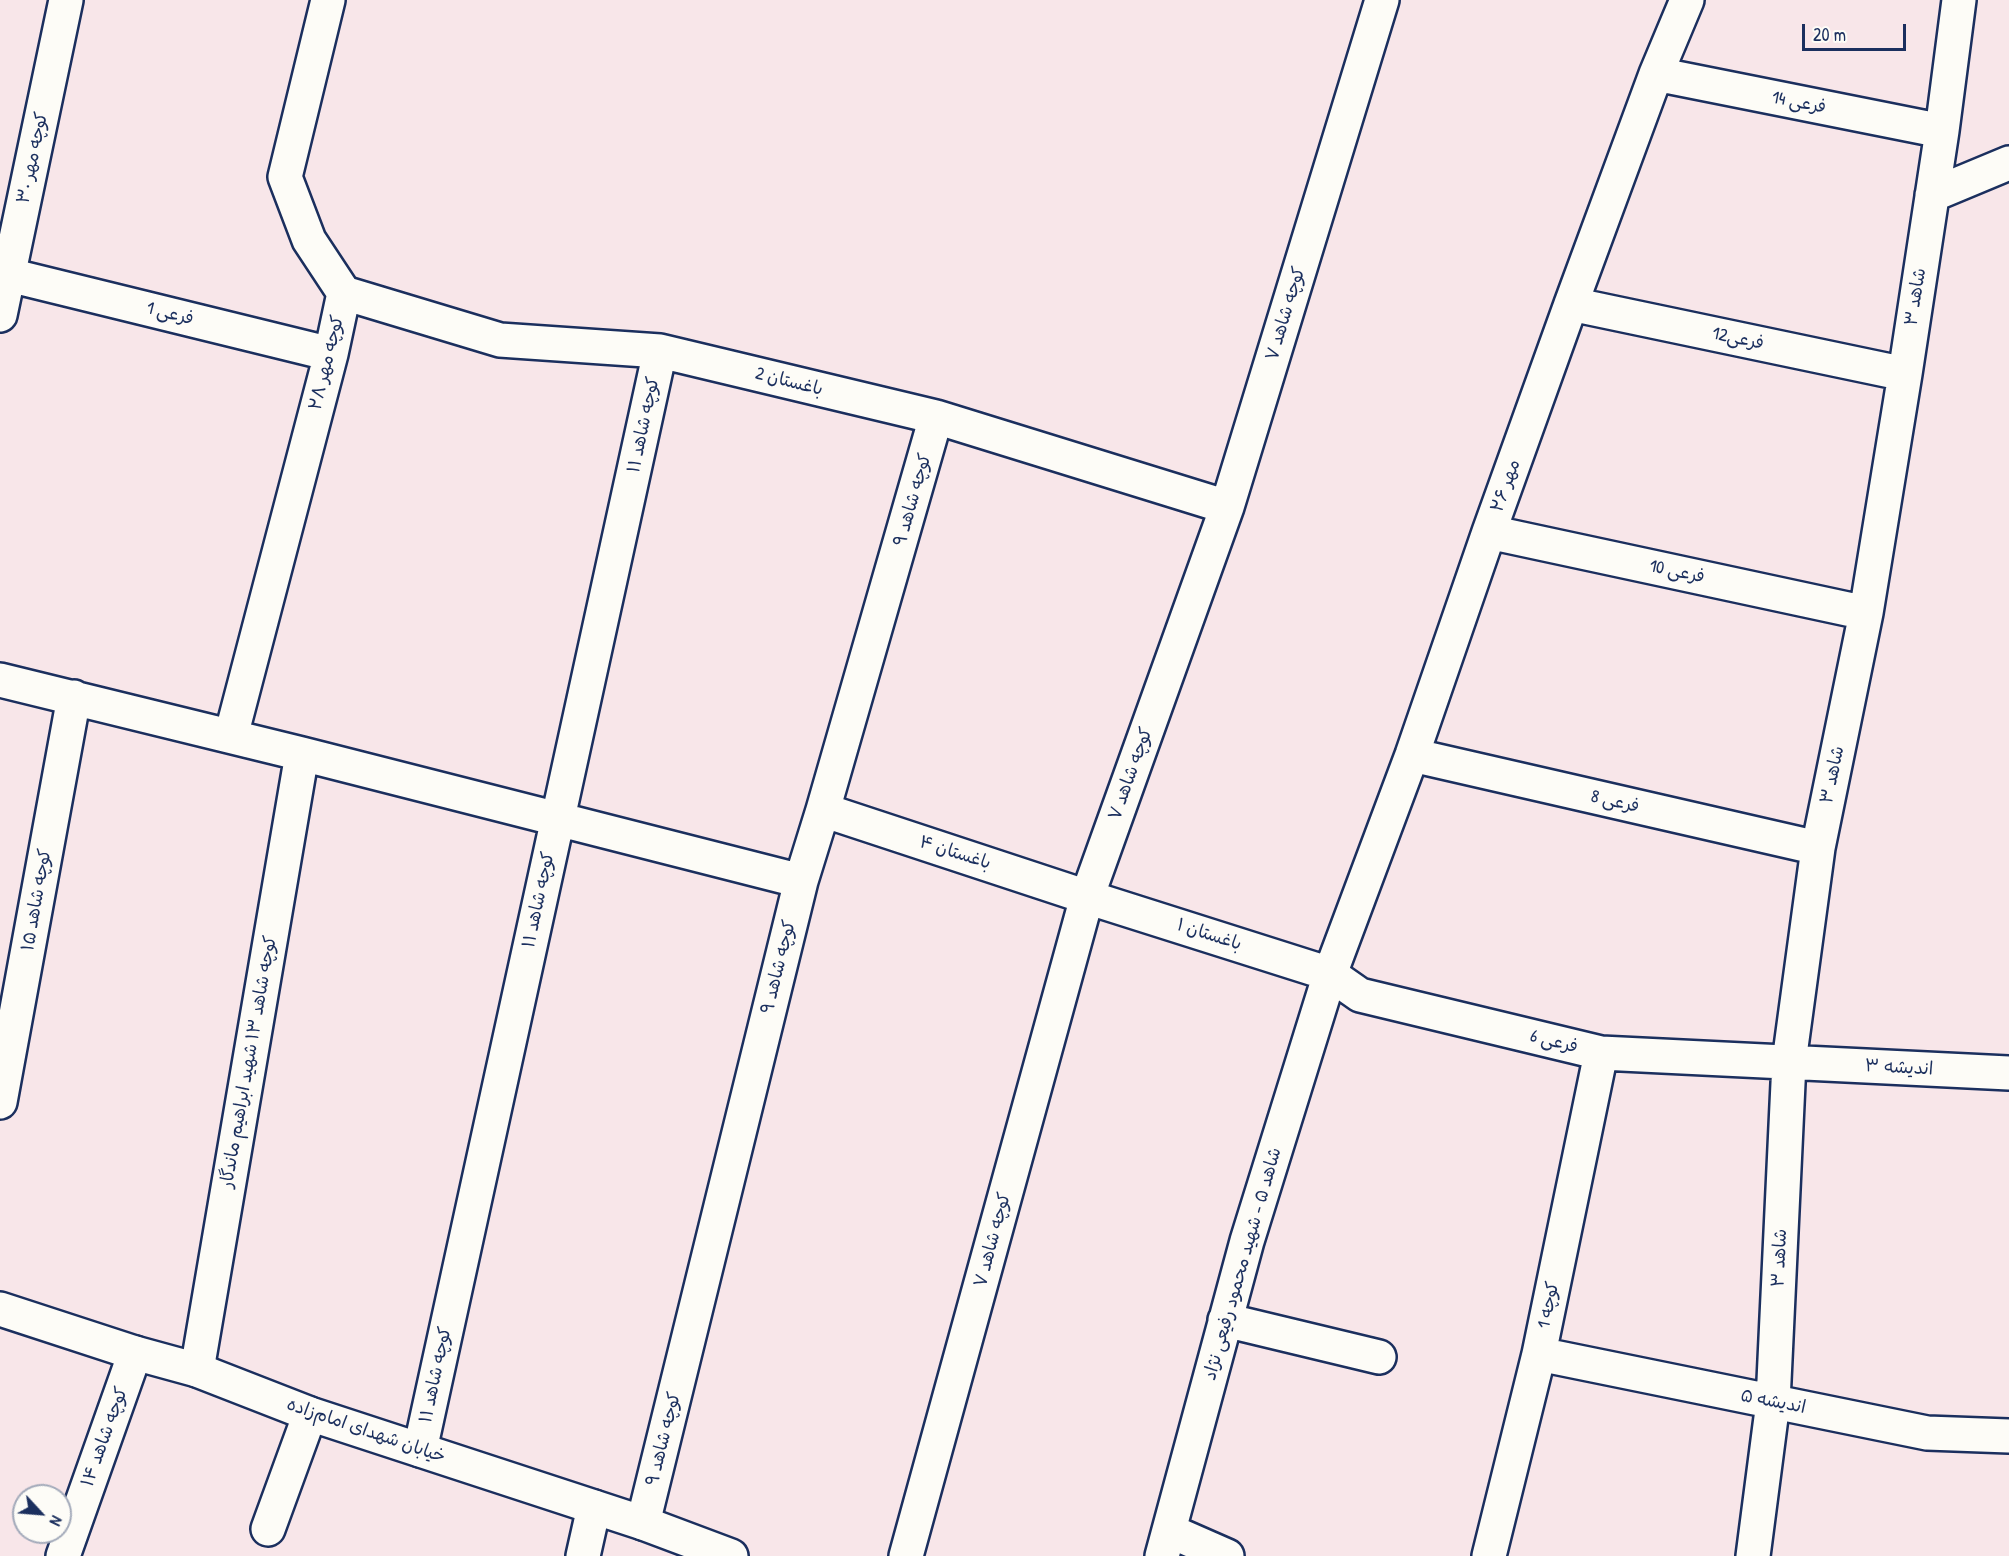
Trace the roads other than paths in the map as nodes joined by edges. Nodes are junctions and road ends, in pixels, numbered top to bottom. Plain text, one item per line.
1 (66, 0) edge
2 (328, 0) edge
3 (1382, 0) edge
4 (1688, 0) edge
5 (1959, 0) edge
6 (1656, 74) junction
7 (1942, 131) junction
8 (2009, 163) edge
9 (1932, 195) junction
10 (9, 275) junction
11 (344, 293) junction
12 (1571, 304) junction
13 (0, 315) edge
14 (660, 351) junction
15 (331, 354) junction
16 (1905, 374) junction
17 (936, 417) junction
18 (1227, 507) junction
19 (1489, 532) junction
20 (1866, 613) junction
21 (0, 680) edge
22 (74, 698) junction
23 (231, 736) junction
24 (302, 754) junction
25 (1412, 755) junction
26 (823, 810) junction
27 (557, 819) junction
28 (1818, 848) junction
29 (801, 881) junction
30 (1087, 897) junction
31 (1330, 974) junction
32 (1600, 1053) junction
33 (1789, 1062) junction
34 (2009, 1073) edge
35 (0, 1102) edge
36 (0, 1309) edge
37 (1225, 1320) junction
38 (135, 1353) junction
39 (1539, 1354) junction
40 (1379, 1357) dead end
41 (196, 1370) junction
42 (1773, 1402) junction
43 (310, 1414) junction
44 (2009, 1436) edge
45 (420, 1450) junction
46 (594, 1507) junction
47 (643, 1523) junction
48 (268, 1529) dead end
49 (1166, 1544) edge
50 (63, 1556) edge
51 (583, 1556) edge
52 (731, 1556) edge
53 (906, 1556) edge
54 (1227, 1556) edge
55 (1489, 1556) edge
56 (1753, 1556) edge

1 - 10 street, کوچه مهر ۳۰
2 - 11 street, کوچه مهر ۲۸
3 - 18 street, کوچه شاهد ۷
4 - 6 street, مهر ۲۶
5 - 7 street, شاهد ۳
6 - 7 street, فرعی 14
6 - 12 street, مهر ۲۶
7 - 9 street, شاهد ۳
8 - 9 street
9 - 16 street, شاهد ۳
10 - 13 street, کوچه مهر ۳۰
10 - 15 street, فرعی 1
11 - 14 street, باغستان 2
11 - 15 street, کوچه مهر ۲۸
12 - 16 street, فرعی12
12 - 19 street, مهر ۲۶
14 - 17 street, باغستان 2
14 - 27 street, کوچه شاهد ۱۱
15 - 23 street, کوچه مهر ۲۸
16 - 20 street, شاهد ۳
17 - 18 street, باغستان 2
17 - 26 street, کوچه شاهد ۹
18 - 30 street, کوچه شاهد ۷
19 - 20 street, فرعی 10
19 - 25 street, مهر ۲۶
20 - 28 street, شاهد ۳
21 - 22 street
22 - 23 street
22 - 35 street, کوچه شاهد ۱۵
23 - 24 street
24 - 27 street
24 - 41 street, کوچه شاهد ۱۳ شهید ابراهیم ماندگار
25 - 28 street, فرعی 8
25 - 31 street, مهر ۲۶
26 - 29 street, کوچه شاهد ۹
26 - 30 street, باغستان ۴
27 - 29 street
27 - 45 street, کوچه شاهد ۱۱
28 - 33 street, شاهد ۳
29 - 47 street, کوچه شاهد ۹
30 - 31 street, باغستان ۱
30 - 53 street, کوچه شاهد ۷
31 - 32 street, فرعی 6
31 - 37 street, شاهد ۵ - شهید محمود رفیعی نژاد
32 - 33 street, فرعی 6
32 - 39 street, کوچه 1
33 - 34 street, اندیشه ۳
33 - 42 street, شاهد ۳
36 - 38 street, خیابان شهدای امام‌زاده
37 - 40 street
37 - 49 street, شاهد ۵ - شهید محمود رفیعی نژاد
38 - 41 street, خیابان شهدای امام‌زاده
38 - 50 street, کوچه شاهد ۱۴
39 - 42 street, اندیشه ۵
39 - 55 street, کوچه 1
41 - 43 street, خیابان شهدای امام‌زاده
42 - 44 street, اندیشه ۵
42 - 56 street, شاهد ۳
43 - 45 street, خیابان شهدای امام‌زاده
43 - 48 street
45 - 46 street, خیابان شهدای امام‌زاده
46 - 47 street, خیابان شهدای امام‌زاده
46 - 51 street
47 - 52 street, خیابان شهدای امام‌زاده
49 - 54 street

